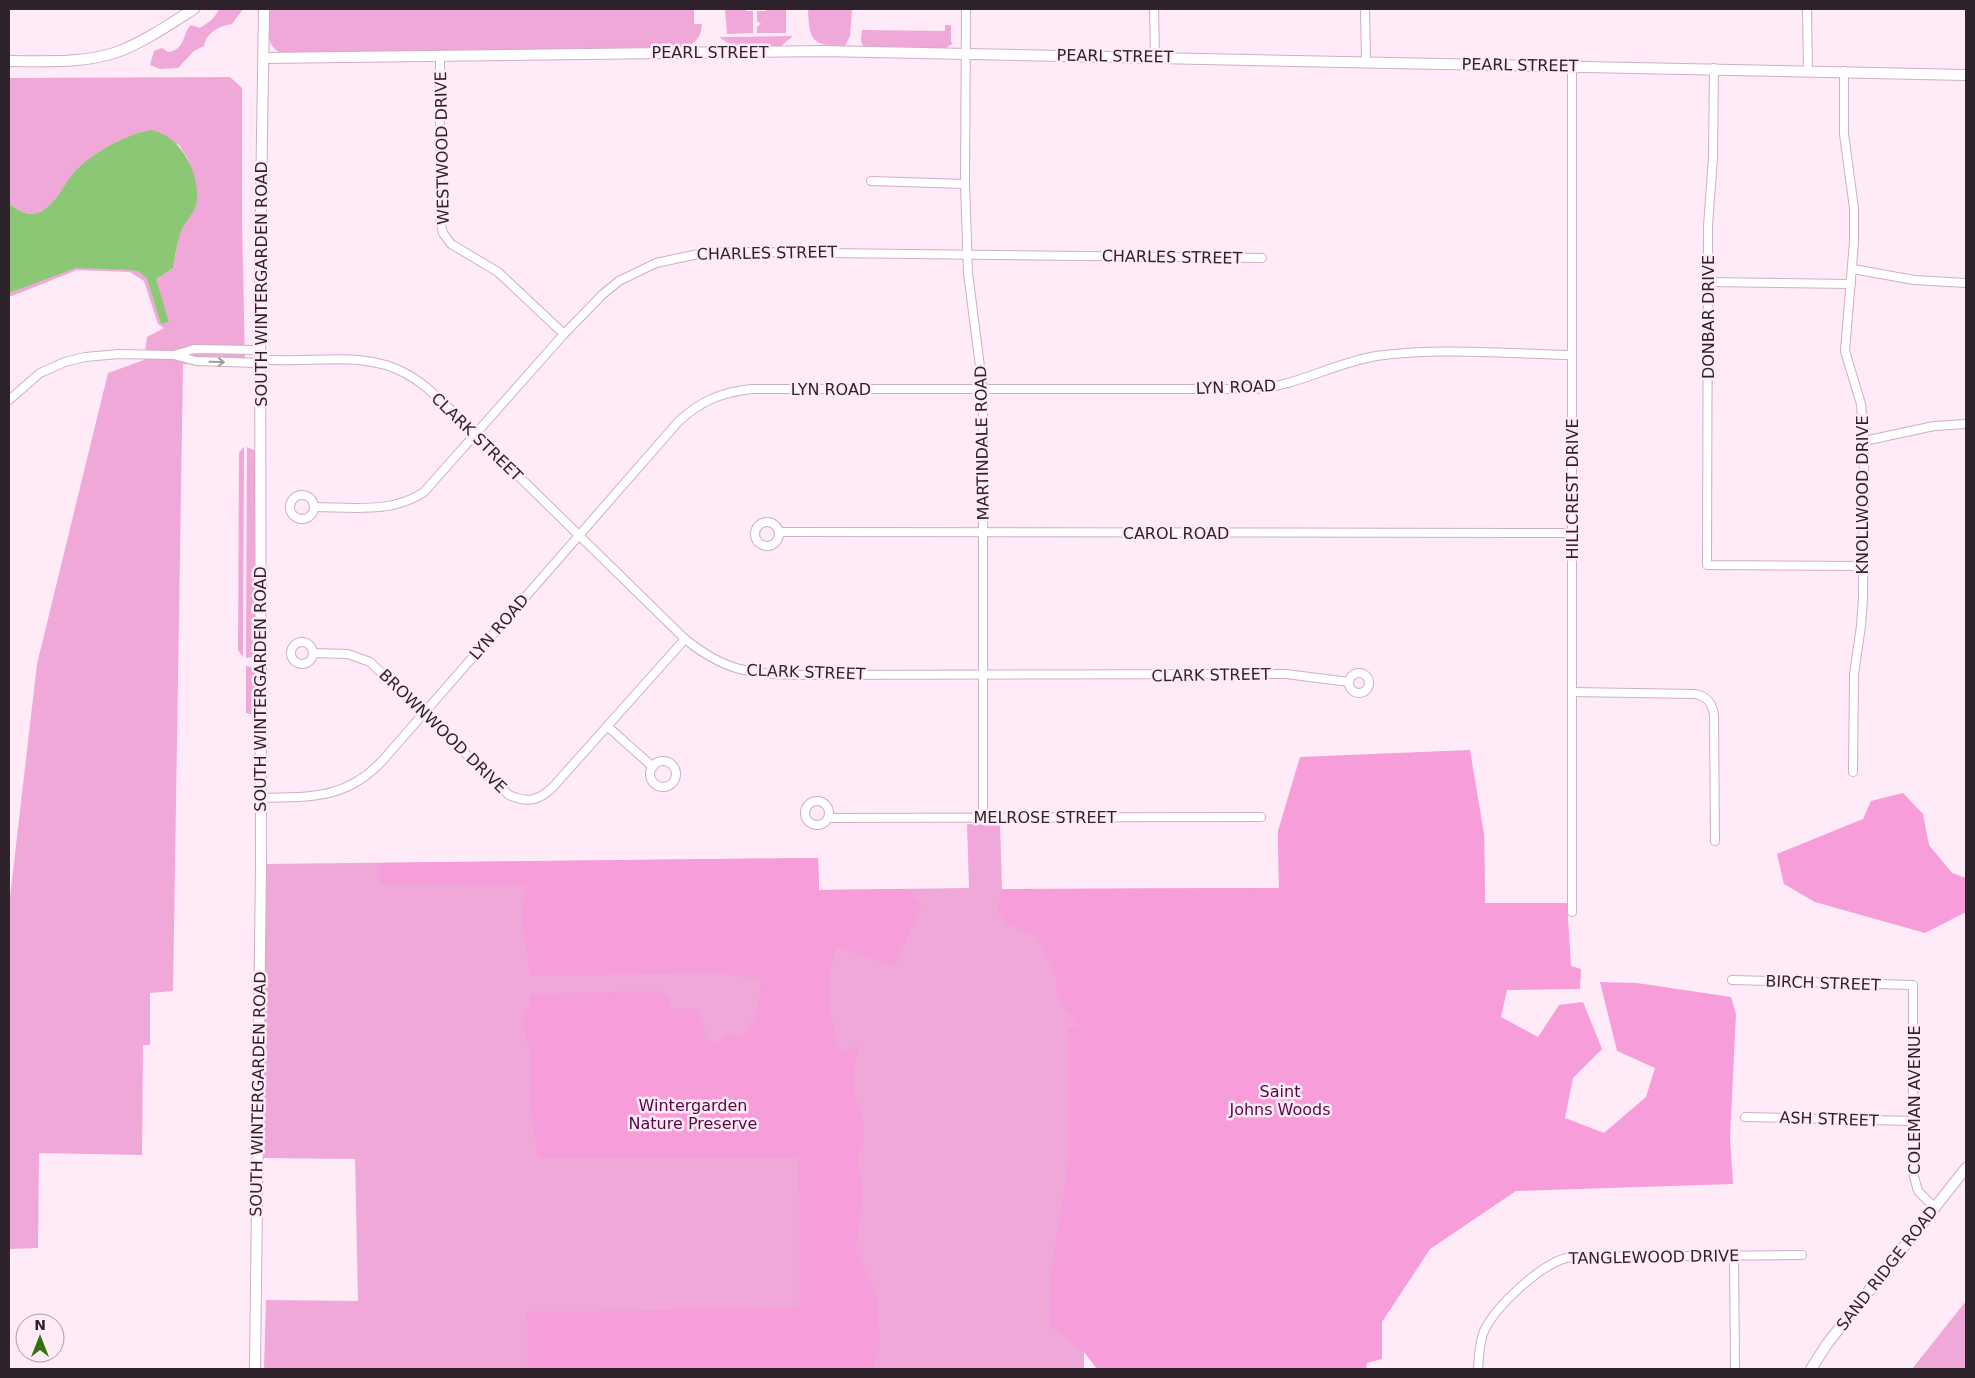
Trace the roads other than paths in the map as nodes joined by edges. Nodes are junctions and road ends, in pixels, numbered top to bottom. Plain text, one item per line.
1 (194, 9) edge
2 (264, 9) edge
3 (966, 9) edge
4 (1154, 9) edge
5 (1365, 9) edge
6 (1807, 9) edge
7 (965, 53) junction
8 (440, 55) junction
9 (1155, 57) junction
10 (264, 58) junction
11 (9, 61) edge
12 (1366, 62) junction
13 (1572, 66) junction
14 (1714, 68) junction
15 (1808, 71) junction
16 (1844, 71) junction
17 (1966, 75) edge
18 (870, 182) dead end
19 (965, 184) junction
20 (968, 254) junction
21 (1262, 258) dead end
22 (1853, 270) junction
23 (1707, 282) junction
24 (1966, 282) edge
25 (1851, 284) junction
26 (564, 334) junction
27 (174, 355) junction
28 (1572, 355) junction
29 (260, 357) junction
30 (983, 390) junction
31 (9, 400) edge
32 (1966, 424) edge
33 (476, 435) junction
34 (1864, 441) junction
35 (314, 507) dead end
36 (779, 532) dead end
37 (984, 533) junction
38 (1573, 533) junction
39 (578, 536) junction
40 (1862, 566) junction
41 (685, 639) junction
42 (313, 653) dead end
43 (984, 675) junction
44 (1349, 682) dead end
45 (1572, 692) junction
46 (425, 713) junction
47 (608, 726) junction
48 (653, 766) dead end
49 (1853, 772) dead end
50 (260, 798) junction
51 (1261, 817) dead end
52 (829, 818) dead end
53 (983, 818) junction
54 (1715, 841) dead end
55 (1572, 912) dead end
56 (1732, 980) dead end
57 (1914, 985) joint
58 (1745, 1117) dead end
59 (1914, 1121) junction
60 (1966, 1168) edge
61 (1935, 1208) junction
62 (1802, 1255) dead end
63 (1734, 1256) junction
64 (254, 1369) edge
65 (1478, 1369) edge
66 (1735, 1369) edge
67 (1810, 1369) edge

1 - 11 street
2 - 10 street, SOUTH WINTERGARDEN ROAD
3 - 7 street, MARTINDALE ROAD
4 - 9 street
5 - 12 street
6 - 15 street
7 - 8 street, PEARL STREET
7 - 9 street, PEARL STREET
7 - 19 street, MARTINDALE ROAD
8 - 10 street, PEARL STREET
8 - 26 street, WESTWOOD DRIVE
9 - 12 street, PEARL STREET
10 - 29 street, SOUTH WINTERGARDEN ROAD
12 - 13 street, PEARL STREET
13 - 14 street, PEARL STREET
13 - 28 street, HILLCREST DRIVE
14 - 15 street, PEARL STREET
14 - 23 street, DONBAR DRIVE
15 - 16 street, PEARL STREET
16 - 17 street, PEARL STREET
16 - 22 street, KNOLLWOOD DRIVE
18 - 19 street
19 - 20 street, MARTINDALE ROAD
20 - 21 street, CHARLES STREET
20 - 26 street, CHARLES STREET
20 - 30 street, MARTINDALE ROAD
22 - 24 street
22 - 25 street, KNOLLWOOD DRIVE
23 - 25 street
23 - 40 street, DONBAR DRIVE
25 - 34 street, KNOLLWOOD DRIVE
26 - 33 street, CHARLES STREET
27 -> 29 street
27 - 29 street
27 - 31 street
28 - 30 street, LYN ROAD
28 - 38 street, HILLCREST DRIVE
29 - 33 street, CLARK STREET
29 - 50 street, SOUTH WINTERGARDEN ROAD
30 - 37 street, MARTINDALE ROAD
30 - 39 street, LYN ROAD
32 - 34 street
33 - 35 street, CHARLES STREET
33 - 39 street, CLARK STREET
34 - 40 street, KNOLLWOOD DRIVE
36 - 37 street, CAROL ROAD
37 - 38 street, CAROL ROAD
37 - 43 street, MARTINDALE ROAD
38 - 45 street, HILLCREST DRIVE
39 - 41 street, CLARK STREET
39 - 46 street, LYN ROAD
40 - 49 street, KNOLLWOOD DRIVE
41 - 43 street, CLARK STREET
41 - 47 street, BROWNWOOD DRIVE
42 - 46 street, BROWNWOOD DRIVE
43 - 44 street, CLARK STREET
43 - 53 street, MARTINDALE ROAD
45 - 54 street
45 - 55 street, HILLCREST DRIVE
46 - 47 street, BROWNWOOD DRIVE
46 - 50 street, LYN ROAD
47 - 48 street
50 - 64 street, SOUTH WINTERGARDEN ROAD
51 - 53 street, MELROSE STREET
52 - 53 street, MELROSE STREET
56 - 57 street, BIRCH STREET
57 - 59 street, COLEMAN AVENUE
58 - 59 street, ASH STREET
59 - 61 street, COLEMAN AVENUE
60 - 61 street, SAND RIDGE ROAD
61 - 67 street, SAND RIDGE ROAD
62 - 63 street, TANGLEWOOD DRIVE
63 - 65 street, TANGLEWOOD DRIVE
63 - 66 street

